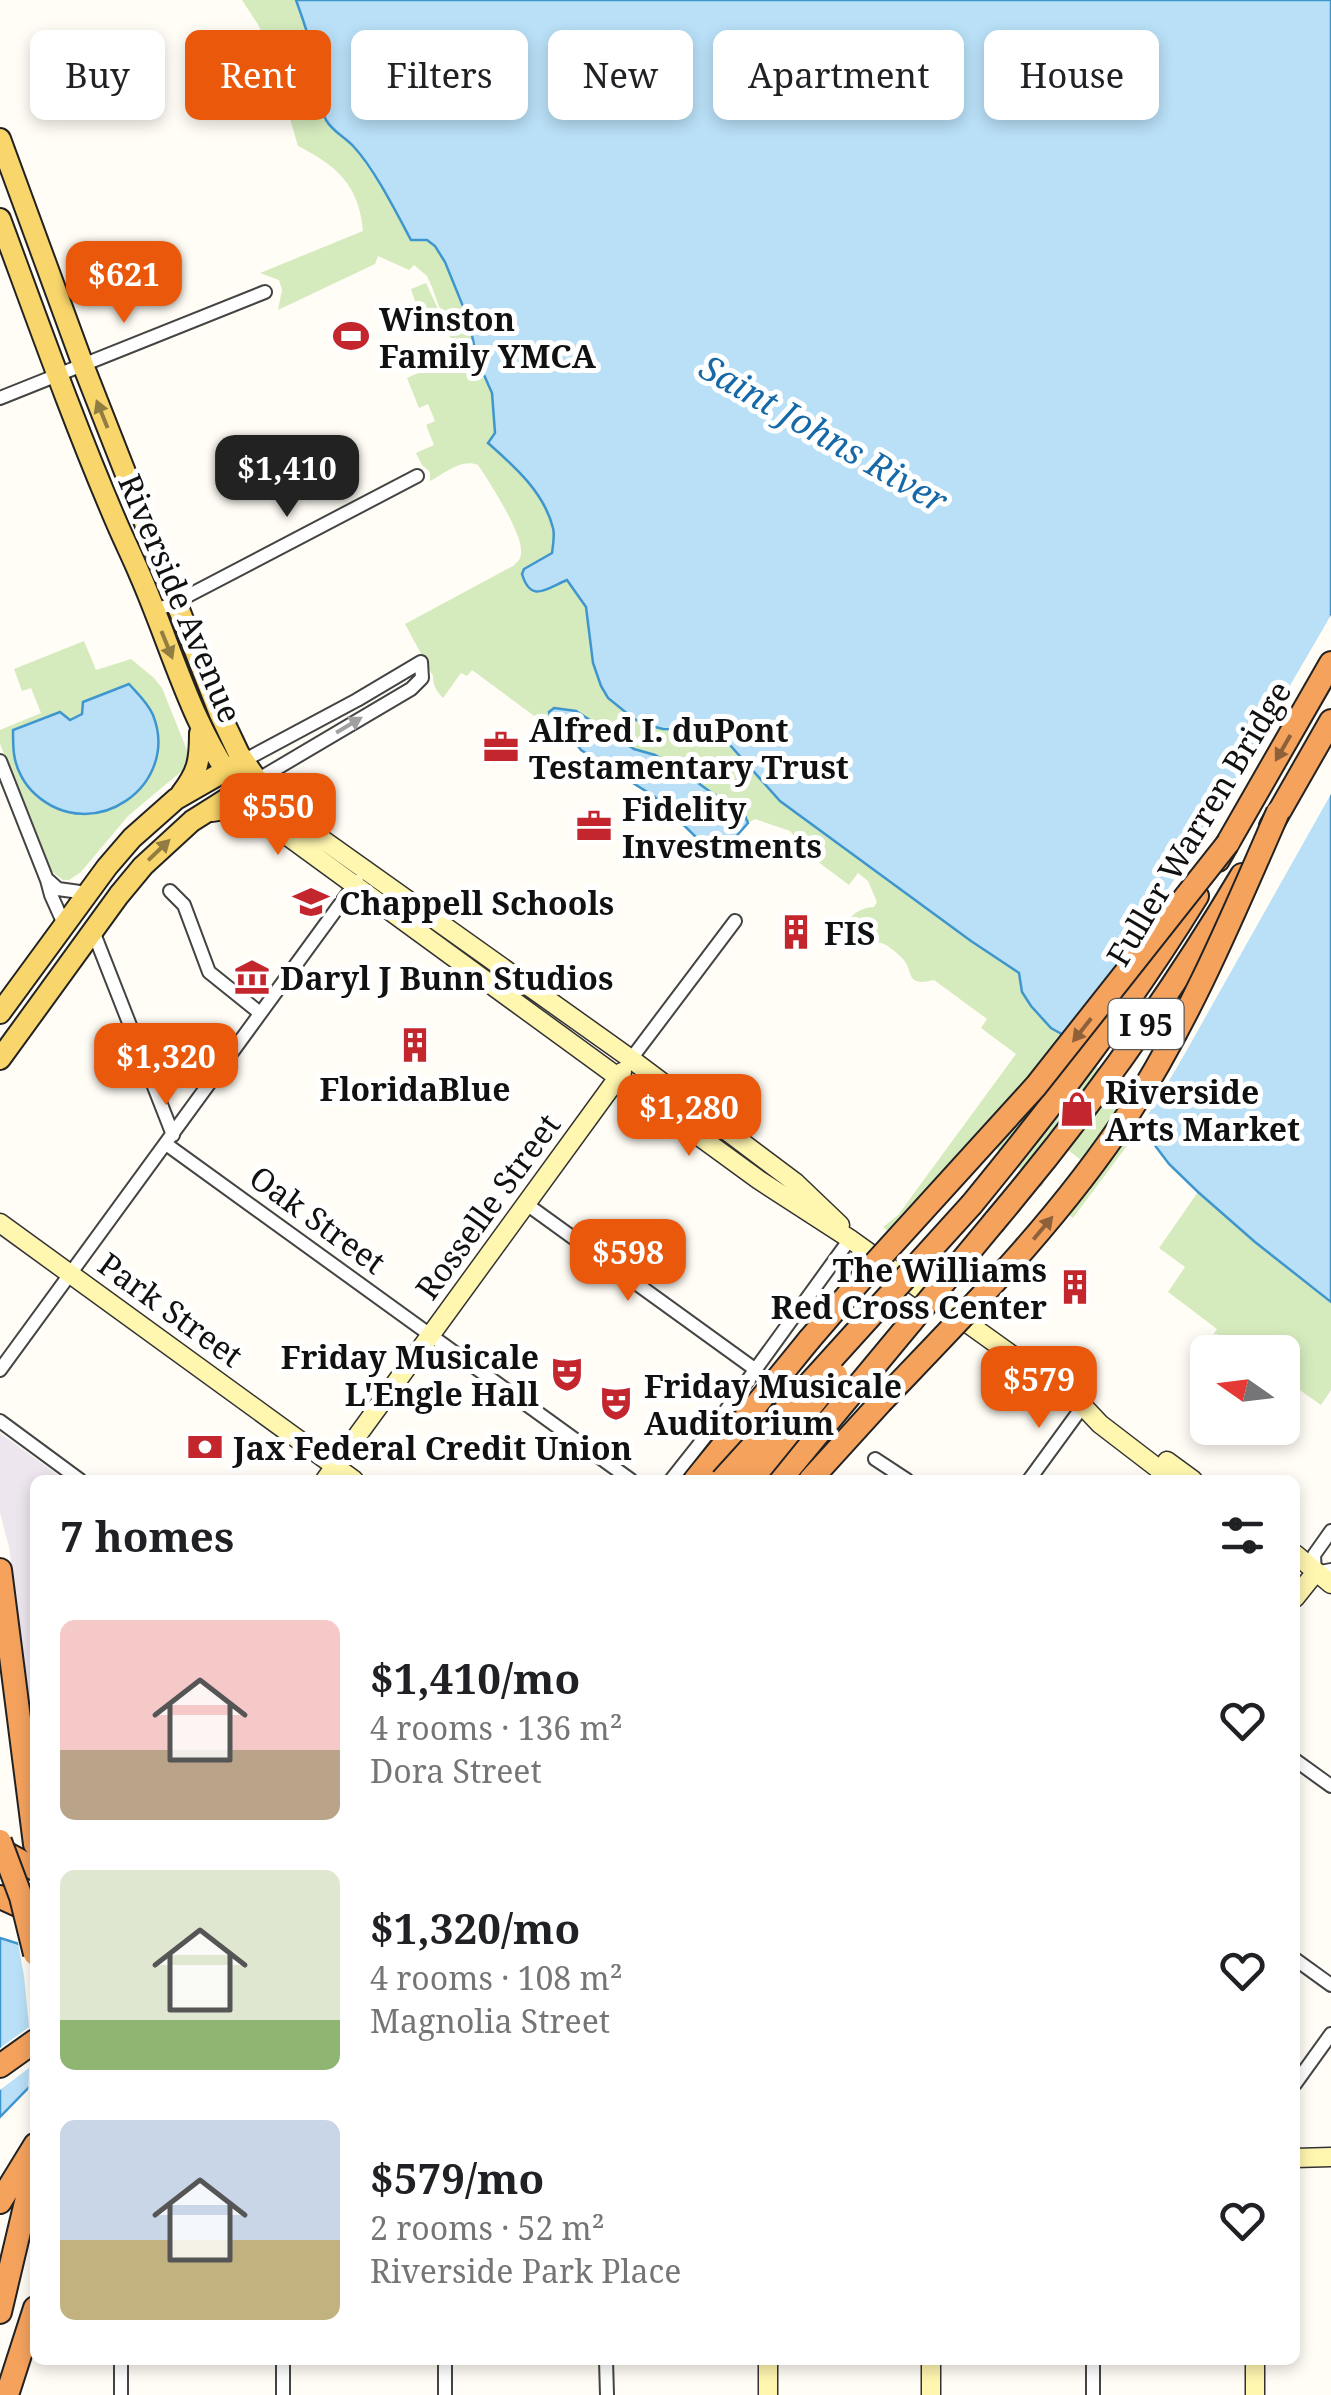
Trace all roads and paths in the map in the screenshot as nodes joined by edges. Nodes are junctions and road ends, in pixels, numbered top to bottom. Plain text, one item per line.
1 (2, 151) edge
2 (0, 218) edge
3 (265, 292) dead end
4 (82, 365) junction
5 (58, 375) junction
6 (0, 398) edge
7 (418, 476) dead end
8 (176, 602) junction
9 (154, 611) junction
10 (1331, 663) edge
11 (1331, 720) edge
12 (200, 727) junction
13 (0, 761) edge
14 (234, 766) junction
15 (248, 785) junction
16 (176, 800) junction
17 (205, 812) junction
18 (1278, 812) junction
19 (264, 816) junction
20 (1228, 843) junction
21 (359, 878) junction
22 (48, 880) junction
23 (170, 891) dead end
24 (87, 893) junction
25 (734, 921) dead end
26 (64, 924) junction
27 (93, 931) junction
28 (476, 974) junction
29 (510, 975) junction
30 (0, 1013) edge
31 (260, 1013) junction
32 (0, 1059) edge
33 (631, 1059) junction
34 (617, 1078) junction
35 (170, 1140) junction
36 (525, 1203) junction
37 (972, 1204) junction
38 (0, 1223) edge
39 (850, 1238) junction
40 (71, 1274) junction
41 (431, 1334) junction
42 (0, 1370) edge
43 (756, 1370) junction
44 (1083, 1406) junction
45 (0, 1421) edge
46 (875, 1459) dead end
47 (330, 1473) edge
48 (73, 1475) edge
49 (624, 1475) edge
50 (675, 1475) edge
51 (699, 1475) edge
52 (727, 1475) edge
53 (755, 1475) edge
54 (786, 1475) edge
55 (815, 1475) edge
56 (899, 1475) edge
57 (1033, 1475) edge
58 (1166, 1475) edge
59 (1186, 1475) edge
60 (1331, 1531) edge
61 (1300, 1557) edge
62 (0, 1570) edge
63 (1323, 1571) edge
64 (1331, 1584) edge
65 (1300, 1593) edge
66 (1300, 1764) edge
67 (1331, 1786) edge
68 (30, 1805) edge
69 (0, 1842) edge
70 (0, 1850) edge
71 (0, 1861) edge
72 (30, 1869) edge
73 (30, 1870) edge
74 (0, 1898) edge
75 (30, 1911) edge
76 (0, 1914) edge
77 (30, 1923) edge
78 (30, 1934) edge
79 (1300, 1963) edge
80 (1331, 1985) edge
81 (1331, 2034) edge
82 (1300, 2077) edge
83 (30, 2153) edge
84 (1331, 2157) edge
85 (1300, 2158) edge
86 (30, 2185) edge
87 (0, 2202) edge
88 (2, 2305) edge
89 (30, 2324) edge
90 (121, 2365) edge
91 (282, 2365) edge
92 (445, 2365) edge
93 (606, 2365) edge
94 (768, 2365) edge
95 (931, 2365) edge
96 (1093, 2365) edge
97 (1255, 2365) edge
98 (7, 2395) edge
99 (120, 2395) edge
100 (283, 2395) edge
101 (445, 2395) edge
102 (607, 2395) edge
103 (768, 2395) edge
104 (931, 2395) edge
105 (1093, 2395) edge
106 (1255, 2395) edge

1 - 4 main road, Riverside Avenue
2 - 5 main road, Riverside Avenue
3 - 4 street
4 - 5 street
8 -> 4 main road, Riverside Avenue
5 - 6 street
5 - 9 main road, Riverside Avenue
7 - 8 street
8 - 9 street
8 - 14 main road, Riverside Avenue
9 -> 12 main road, Riverside Avenue
10 -> 20 highway, Fuller Warren Bridge / I 95
11 - 18 highway, Fuller Warren Bridge / I 95
12 - 14 main road, Riverside Avenue
12 - 16 main road
13 - 22 street
14 - 15 main road, Riverside Avenue
15 -> 14 street
14 - 16 main road
15 - 17 main road
15 - 19 main road, Riverside Avenue
15 - 21 main road, Riverside Avenue
16 - 24 main road
17 - 19 main road
27 -> 17 main road
18 - 54 highway, Fuller Warren Bridge / I 95, bridge
55 -> 18 highway, bridge
19 - 21 main road, Riverside Avenue
20 - 37 highway, Fuller Warren Bridge / I 95, bridge
20 -> 51 highway, bridge
21 - 28 main road, Riverside Avenue
21 - 29 main road, Riverside Avenue
21 - 31 street
22 - 24 street
22 - 26 street
23 - 31 street
24 - 26 main road
25 - 33 street, Rosselle Street
26 - 30 main road
27 - 32 main road
27 - 35 street
28 - 29 main road
28 - 34 main road, Riverside Avenue
29 - 33 main road, Riverside Avenue
31 - 35 street
33 - 34 main road, Rosselle Street
33 - 39 main road, Riverside Avenue
34 - 36 main road, Rosselle Street
34 - 39 main road, Riverside Avenue
35 - 40 street
35 - 41 street, Oak Street
36 - 41 main road, Rosselle Street
36 - 43 street
37 - 52 highway, bridge
37 - 53 highway, I 95, bridge
38 - 40 main road, Park Street
39 - 43 street
39 - 44 main road, Riverside Avenue
40 - 42 street
40 - 47 main road, Park Street
41 - 47 main road, Rosselle Street
41 - 49 street, Oak Street
43 - 50 street
44 - 57 street
44 - 58 main road, Riverside Avenue
44 - 59 main road, Riverside Avenue
45 - 48 street
46 - 56 street
60 - 63 street
61 - 63 main road
62 - 68 highway
63 - 64 main road
63 - 65 main road
66 - 67 street
69 - 78 highway, bridge
70 - 72 highway
71 - 73 highway
74 - 75 highway
76 - 77 highway
79 - 80 street
81 - 82 street
83 - 87 highway
84 - 85 main road
86 - 88 highway
89 - 98 highway
90 - 99 street
91 - 100 street
92 - 101 street
93 - 102 street
94 - 103 main road
95 - 104 main road
96 - 105 street
97 - 106 main road

